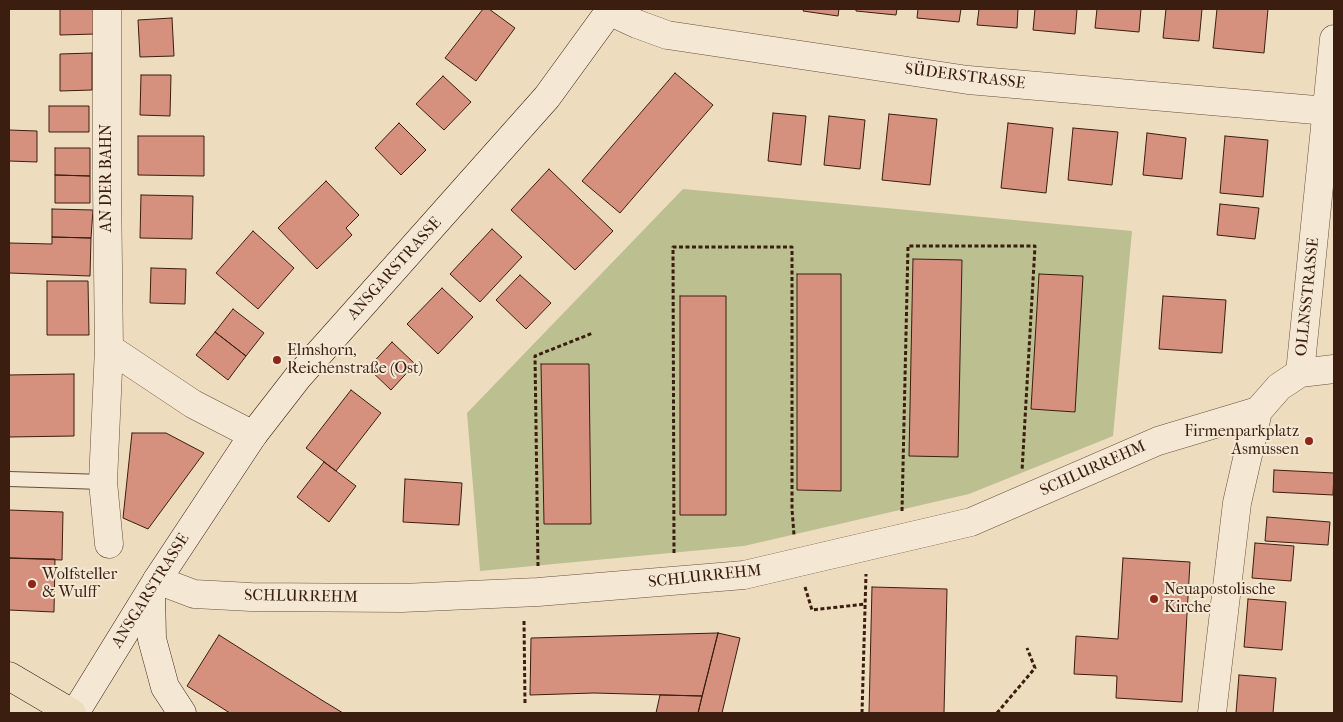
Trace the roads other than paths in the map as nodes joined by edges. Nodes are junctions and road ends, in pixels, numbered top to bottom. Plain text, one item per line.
1 (107, 9) edge
2 (610, 10) edge
3 (1334, 39) edge
4 (1327, 111) junction
5 (1329, 158) edge
6 (109, 348) junction
7 (1334, 369) edge
8 (1300, 373) junction
9 (1258, 411) junction
10 (253, 435) junction
11 (9, 479) edge
12 (104, 482) junction
13 (109, 544) dead end
14 (154, 585) junction
15 (9, 676) edge
16 (74, 713) edge
17 (182, 713) edge
18 (1212, 713) edge

1 - 6 street, AN DER BAHN
2 - 4 street, SÜDERSTRASSE
2 - 10 street, ANSGARSTRASSE
3 - 4 street, OLLNSSTRASSE
4 - 5 street, OLLNSSTRASSE
5 - 8 street, OLLNSSTRASSE
6 - 10 street
6 - 12 street, AN DER BAHN
7 - 8 street
8 - 9 street, OLLNSSTRASSE
9 - 14 street, SCHLURREHM
9 - 18 street, OLLNSSTRASSE
10 - 14 street, ANSGARSTRASSE
11 - 12 lane
12 - 13 street, AN DER BAHN
14 - 16 street, ANSGARSTRASSE
14 - 17 street
15 - 16 main road

